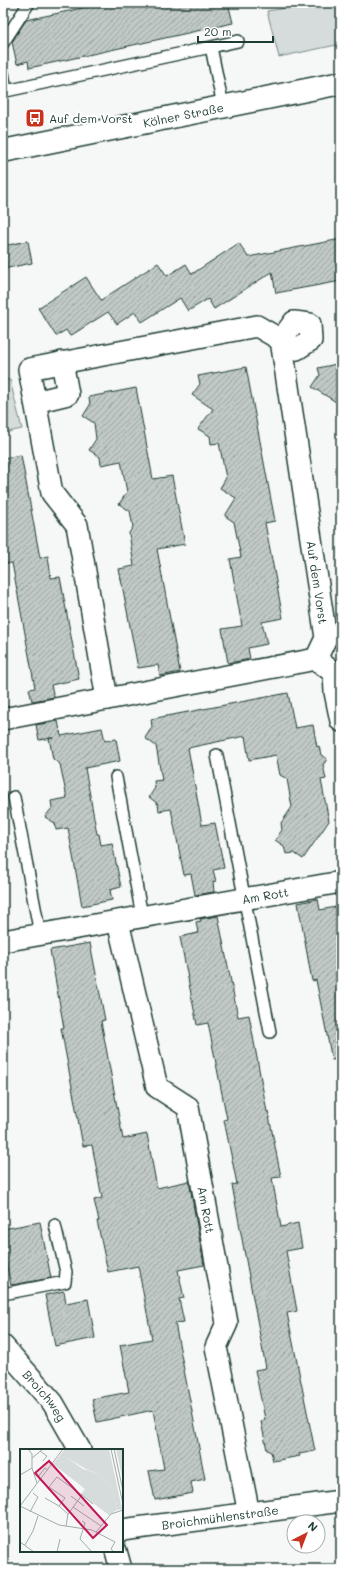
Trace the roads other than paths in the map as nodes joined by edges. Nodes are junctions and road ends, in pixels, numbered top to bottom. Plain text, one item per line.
1 (29, 3) edge
2 (238, 41) dead end
3 (3, 43) edge
4 (211, 47) junction
5 (3, 73) edge
6 (341, 83) edge
7 (223, 106) junction
8 (3, 150) edge
9 (62, 362) junction
10 (35, 402) junction
11 (316, 659) junction
12 (338, 670) edge
13 (107, 698) junction
14 (3, 719) edge
15 (341, 721) edge
16 (217, 755) dead end
17 (116, 777) dead end
18 (14, 797) dead end
19 (341, 882) edge
20 (245, 898) junction
21 (142, 916) junction
22 (118, 922) junction
23 (40, 934) junction
24 (3, 941) edge
25 (270, 1032) dead end
26 (55, 1225) dead end
27 (3, 1294) edge
28 (3, 1346) edge
29 (79, 1449) edge
30 (341, 1501) edge
31 (249, 1514) junction
32 (123, 1530) edge
33 (116, 1552) edge
34 (121, 1569) edge

1 - 3 lane
2 - 4 lane
4 - 5 lane
4 - 7 lane
6 - 7 main road, Kölner Straße
7 - 8 main road, Kölner Straße
9 - 10 street
9 - 10 street, Auf dem Vorst
9 - 11 street, Auf dem Vorst
10 - 13 street, Auf dem Vorst
11 - 12 street
11 - 13 street
12 - 15 street
13 - 14 street
16 - 20 lane
17 - 21 lane
18 - 23 lane
19 - 20 street, Am Rott
20 - 21 street, Am Rott
20 - 25 lane
21 - 22 street, Am Rott
22 - 23 street, Am Rott
22 - 31 street, Am Rott
23 - 24 street, Am Rott
26 - 27 lane
28 - 29 street, Broichweg
30 - 31 street, Broichmühlenstraße
31 - 32 street, Broichmühlenstraße
33 - 34 street

